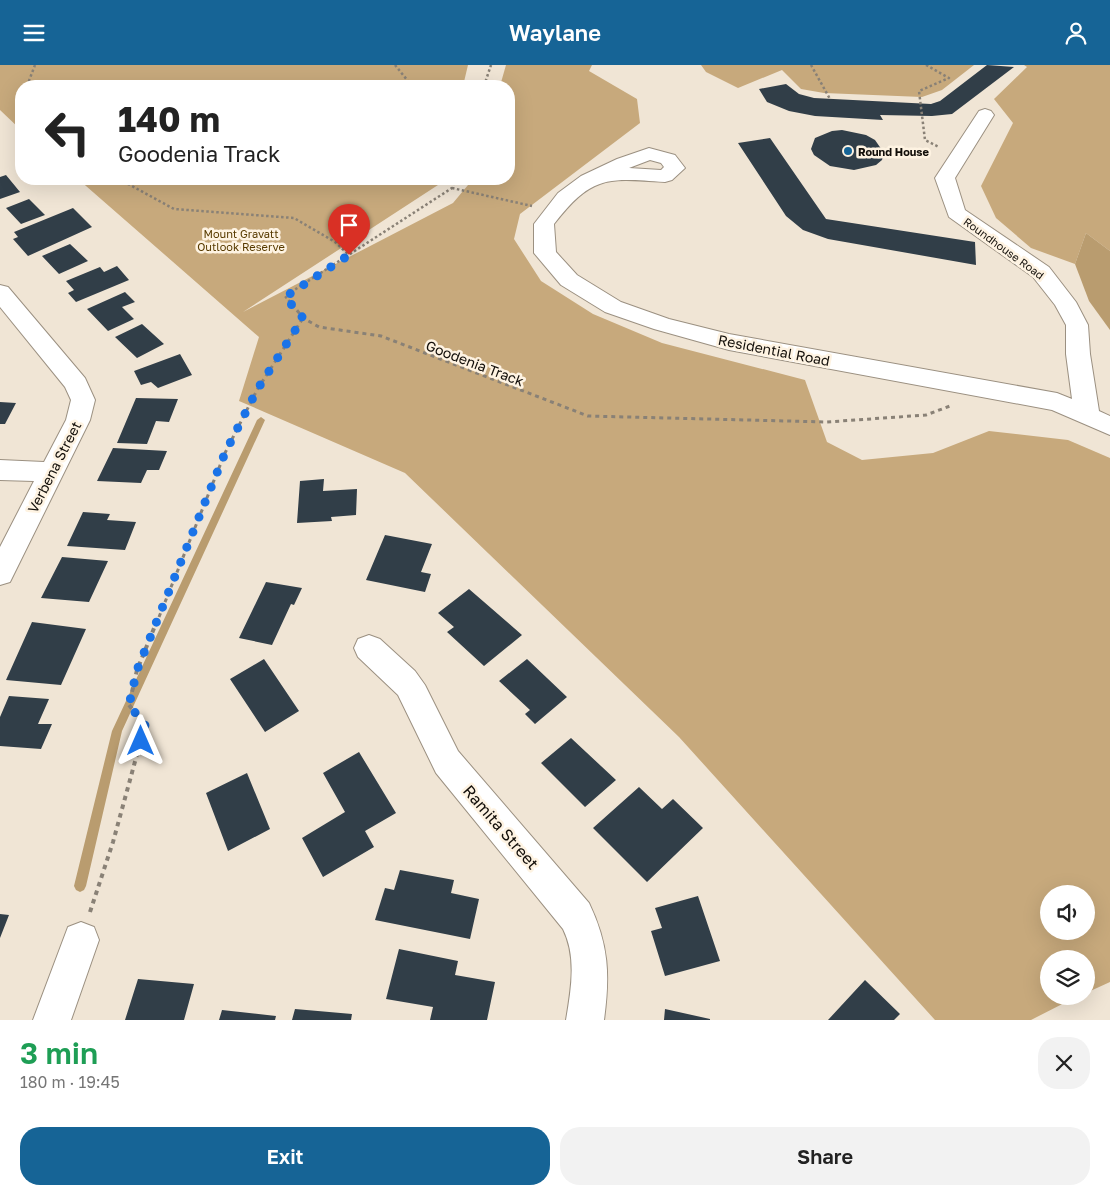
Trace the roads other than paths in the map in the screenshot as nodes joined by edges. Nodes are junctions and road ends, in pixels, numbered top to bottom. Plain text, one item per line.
1 (985, 115) dead end
2 (588, 180) dead end
3 (0, 292) edge
4 (1087, 416) junction
5 (1110, 426) edge
6 (0, 469) edge
7 (51, 472) junction
8 (0, 574) edge
9 (369, 648) dead end
10 (81, 941) road end
11 (52, 1020) edge
12 (585, 1020) edge

1 - 4 street, Roundhouse Road
2 - 4 street, Residential Road
3 - 7 street, Verbena Street
4 - 5 street, Residential Road
6 - 7 street
7 - 8 street, Verbena Street
9 - 12 street, Ramita Street
10 - 11 street

